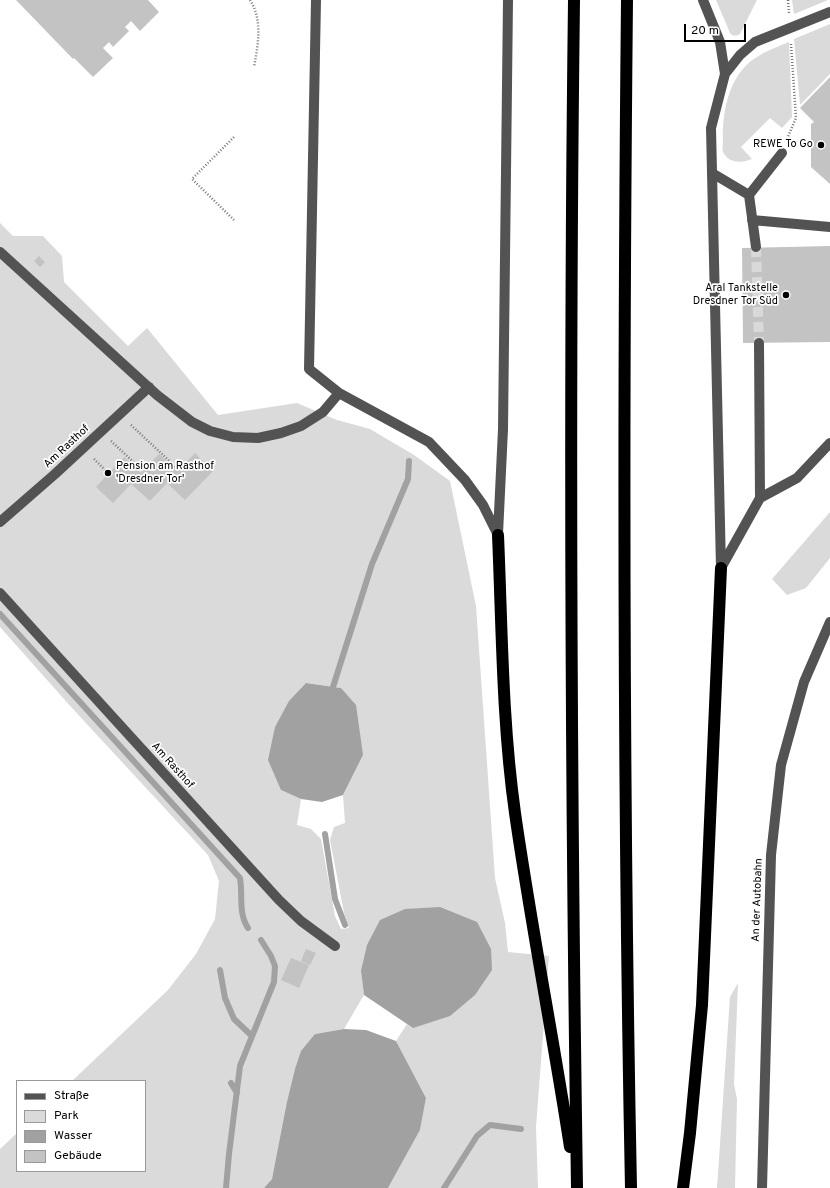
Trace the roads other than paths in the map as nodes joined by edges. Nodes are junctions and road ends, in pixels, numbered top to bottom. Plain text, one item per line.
1 (316, 0) edge
2 (508, 0) edge
3 (574, 0) edge
4 (627, 0) edge
5 (704, 0) edge
6 (830, 12) edge
7 (725, 74) junction
8 (782, 153) road end
9 (712, 173) junction
10 (748, 195) junction
11 (752, 220) junction
12 (830, 228) edge
13 (756, 248) tunnel mouth
14 (0, 252) edge
15 (759, 343) tunnel mouth
16 (149, 387) junction
17 (339, 393) junction
18 (830, 443) edge
19 (760, 498) junction
20 (0, 522) edge
21 (498, 534) junction
22 (720, 568) junction
23 (0, 593) edge
24 (830, 622) edge
25 (335, 946) dead end
26 (576, 1188) edge
27 (631, 1188) edge
28 (683, 1188) edge
29 (762, 1188) edge

1 - 17 lane
2 - 21 lane
3 - 26 highway
4 - 27 highway
5 - 7 lane
6 - 7 lane
7 - 9 lane
8 - 10 lane
9 - 10 lane
9 - 22 lane
10 - 11 lane
11 - 12 lane
11 - 13 lane
14 - 16 lane
15 - 19 lane
16 - 17 lane
16 - 20 lane, Am Rasthof
17 - 21 lane
18 - 19 lane
19 - 22 lane
21 - 26 highway
22 - 28 highway
23 - 25 lane, Am Rasthof
24 - 29 lane, An der Autobahn

